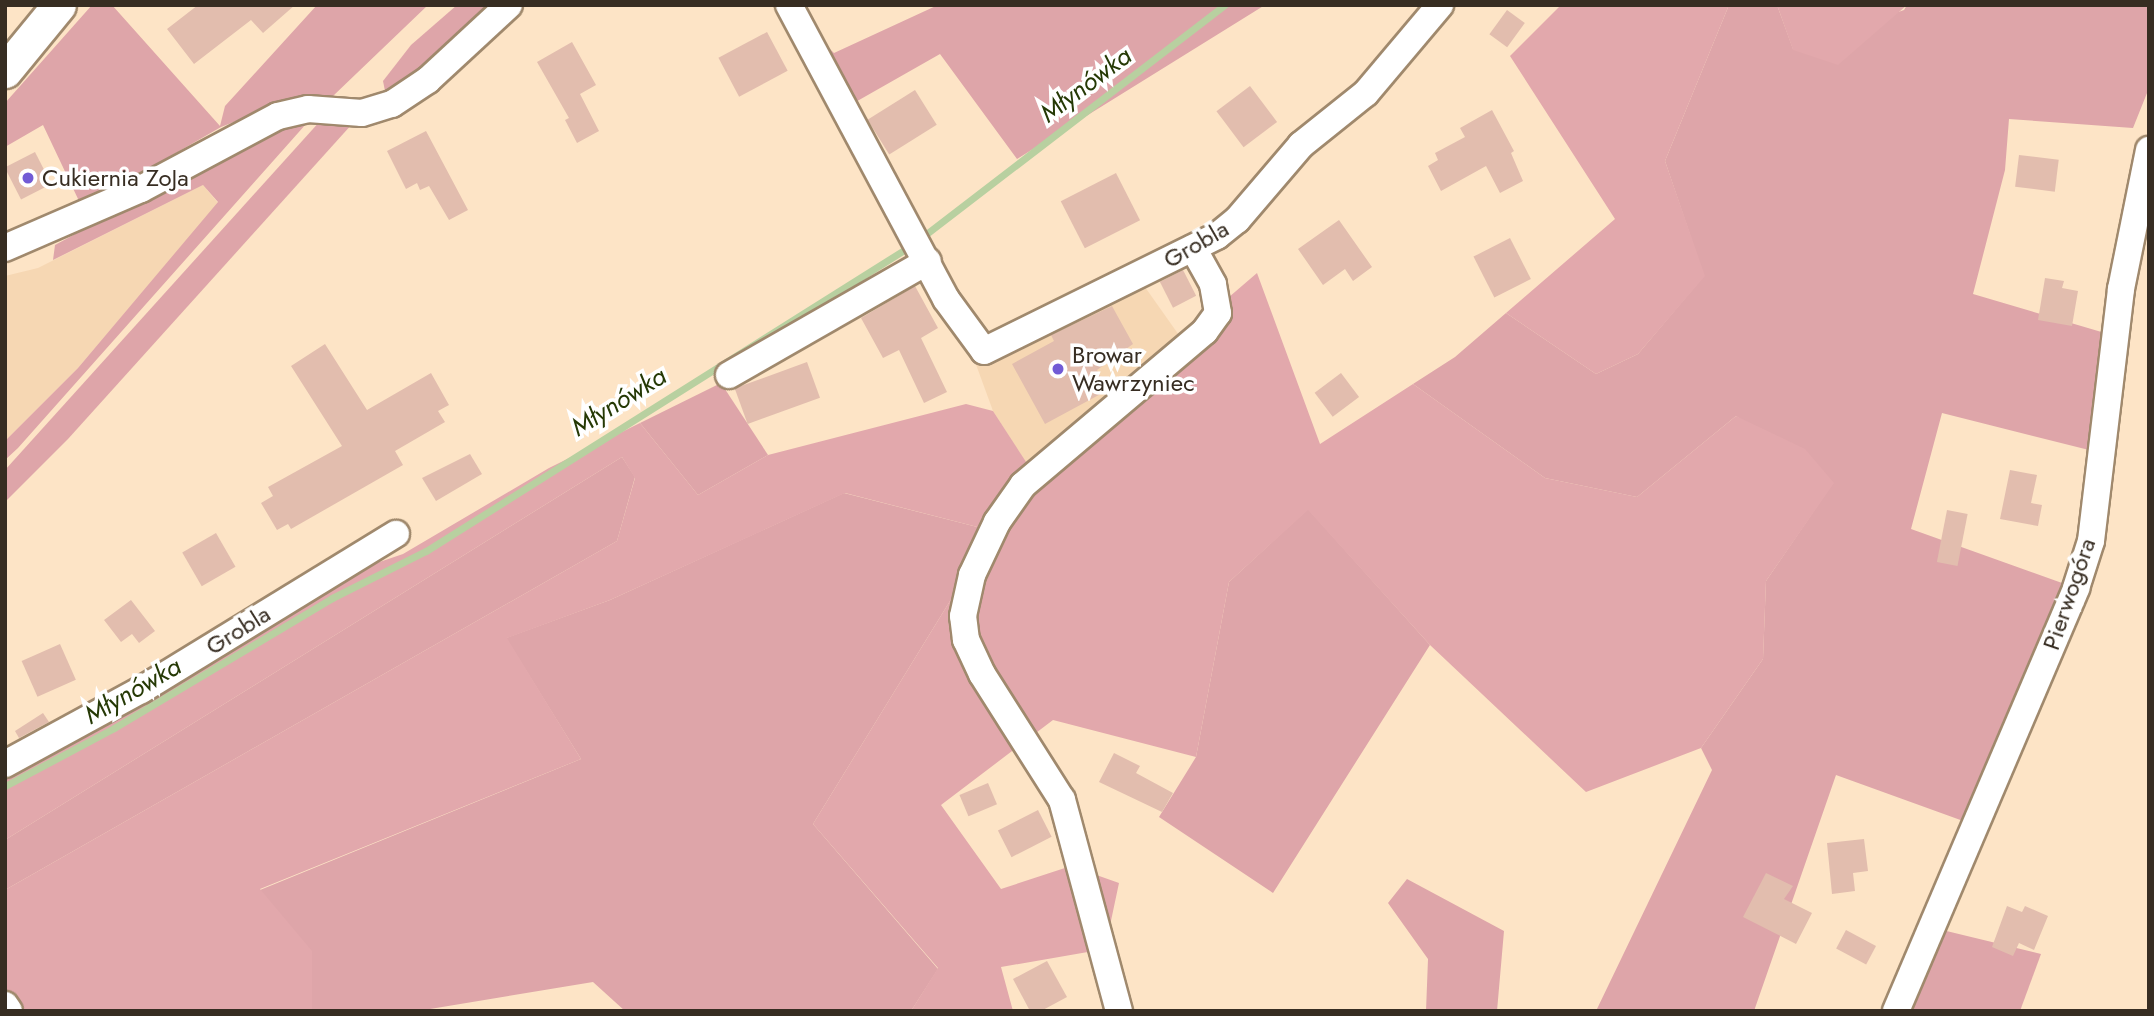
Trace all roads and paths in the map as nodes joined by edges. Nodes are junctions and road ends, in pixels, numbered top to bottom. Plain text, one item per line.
1 (59, 5) edge
2 (509, 5) edge
3 (789, 5) edge
4 (1440, 5) edge
5 (5, 71) edge
6 (2149, 150) edge
7 (5, 247) edge
8 (1193, 248) junction
9 (928, 261) junction
10 (729, 375) dead end
11 (396, 534) dead end
12 (5, 764) edge
13 (5, 1005) edge
14 (9, 1011) edge
15 (1119, 1011) edge
16 (1896, 1011) edge

1 - 5 main road
2 - 7 street
3 - 9 street, Grobla
4 - 8 street, Grobla
6 - 16 street, Pierwogóra
8 - 9 street, Grobla
8 - 15 street
9 - 10 street
11 - 12 street, Grobla
13 - 14 street

